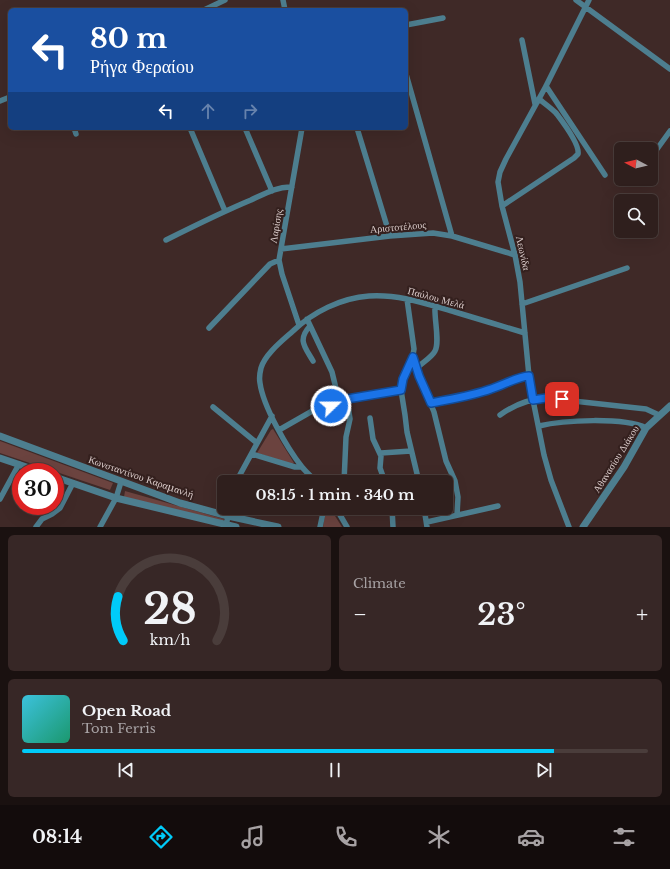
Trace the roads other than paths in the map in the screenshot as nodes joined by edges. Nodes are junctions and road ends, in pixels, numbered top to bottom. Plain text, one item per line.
1 (226, 0) edge
2 (576, 0) edge
3 (589, 0) edge
4 (585, 6) junction
5 (215, 8) edge
6 (443, 18) dead end
7 (408, 25) edge
8 (522, 40) dead end
9 (670, 69) edge
10 (408, 81) edge
11 (546, 86) junction
12 (539, 99) junction
13 (535, 104) junction
14 (191, 130) edge
15 (246, 130) edge
16 (302, 130) edge
17 (358, 130) edge
18 (670, 131) edge
19 (658, 148) edge
20 (605, 175) dead end
21 (292, 187) junction
22 (272, 191) junction
23 (502, 206) junction
24 (225, 211) junction
25 (390, 236) junction
26 (452, 236) junction
27 (166, 240) dead end
28 (281, 249) junction
29 (515, 255) junction
30 (279, 260) junction
31 (627, 268) dead end
32 (407, 299) junction
33 (522, 304) junction
34 (435, 306) junction
35 (307, 319) junction
36 (299, 325) junction
37 (310, 326) junction
38 (209, 328) dead end
39 (525, 333) junction
40 (413, 357) junction
41 (313, 361) dead end
42 (417, 368) junction
43 (529, 376) junction
44 (401, 390) junction
45 (347, 399) junction
46 (533, 400) junction
47 (339, 401) junction
48 (431, 403) junction
49 (670, 406) edge
50 (213, 407) dead end
51 (500, 415) dead end
52 (659, 415) junction
53 (272, 416) junction
54 (370, 418) dead end
55 (538, 426) junction
56 (646, 428) junction
57 (279, 430) junction
58 (0, 436) edge
59 (257, 443) junction
60 (411, 451) junction
61 (380, 453) junction
62 (252, 454) junction
63 (0, 458) edge
64 (16, 463) edge
65 (302, 467) junction
66 (240, 475) edge
67 (309, 475) edge
68 (344, 475) edge
69 (382, 475) edge
70 (417, 475) edge
71 (12, 477) edge
72 (64, 480) edge
73 (121, 482) junction
74 (73, 484) junction
75 (116, 498) junction
76 (0, 499) edge
77 (498, 506) dead end
78 (323, 515) edge
79 (340, 515) edge
80 (392, 515) edge
81 (425, 515) edge
82 (457, 515) junction
83 (228, 516) junction
84 (427, 525) edge
85 (231, 526) edge
86 (36, 527) edge
87 (100, 527) edge
88 (278, 527) edge
89 (320, 527) edge
90 (348, 527) edge
91 (393, 527) edge
92 (569, 527) edge
93 (583, 527) edge

1 - 5 street
2 - 4 street
3 - 4 street, Λεωνίδα
4 - 9 street
4 - 11 street, Λεωνίδα
6 - 7 street
8 - 13 street
10 - 26 street
11 - 12 street, Λεωνίδα
11 - 20 street
12 - 13 street, Λεωνίδα
12 - 23 street
13 - 23 street, Λεωνίδα
14 - 24 street
15 - 22 street
16 - 21 street, Λαρίσης
17 - 25 street
18 - 19 street
21 - 22 street
21 - 28 street, Λαρίσης
22 - 24 street
23 - 29 street, Λεωνίδα
24 - 27 street
25 - 26 street, Αριστοτέλους
25 - 28 street, Αριστοτέλους
26 - 29 street, Αριστοτέλους
28 - 30 street, Λαρίσης
29 - 33 street, Λεωνίδα
30 - 36 street, Λαρίσης
30 - 38 street
31 - 33 street
32 - 34 street, Παύλου Μελά
32 - 35 street, Παύλου Μελά
32 - 40 street
33 - 39 street, Λεωνίδα
34 - 39 street, Παύλου Μελά
34 - 42 street
35 - 36 street, Παύλου Μελά
35 - 37 street
36 - 53 street, Παύλου Μελά
37 - 41 street
37 - 47 street
39 - 43 street, Λεωνίδα
40 - 42 street
40 - 44 street
42 - 48 street
43 - 46 street, Λεωνίδα
43 - 48 street
44 - 45 street
44 - 60 street
45 - 47 street
45 - 68 street
46 - 51 street
46 - 52 street
46 - 55 street, Λεωνίδα
47 - 57 street
48 - 82 street
49 - 52 street, Αθανασίου Διάκου
50 - 59 street
52 - 56 street, Αθανασίου Διάκου
53 - 57 street, Παύλου Μελά
53 - 59 street
54 - 61 street
55 - 56 street
55 - 92 street, Λεωνίδα
56 - 93 street, Αθανασίου Διάκου
57 - 65 street, Παύλου Μελά
58 - 73 street, Κωνσταντίνου Καραμανλή
59 - 62 street
60 - 61 street
60 - 70 street
61 - 69 street
62 - 65 street
62 - 66 street
63 - 64 street
65 - 67 street, Παύλου Μελά
71 - 76 street
72 - 74 street
73 - 75 street
73 - 83 street, Κωνσταντίνου Καραμανλή
74 - 75 street
74 - 86 street
75 - 85 street
75 - 87 street
77 - 82 street
78 - 89 street
79 - 90 street
80 - 91 street
81 - 84 street
82 - 84 street
83 - 85 street
83 - 88 street, Κωνσταντίνου Καραμανλή

